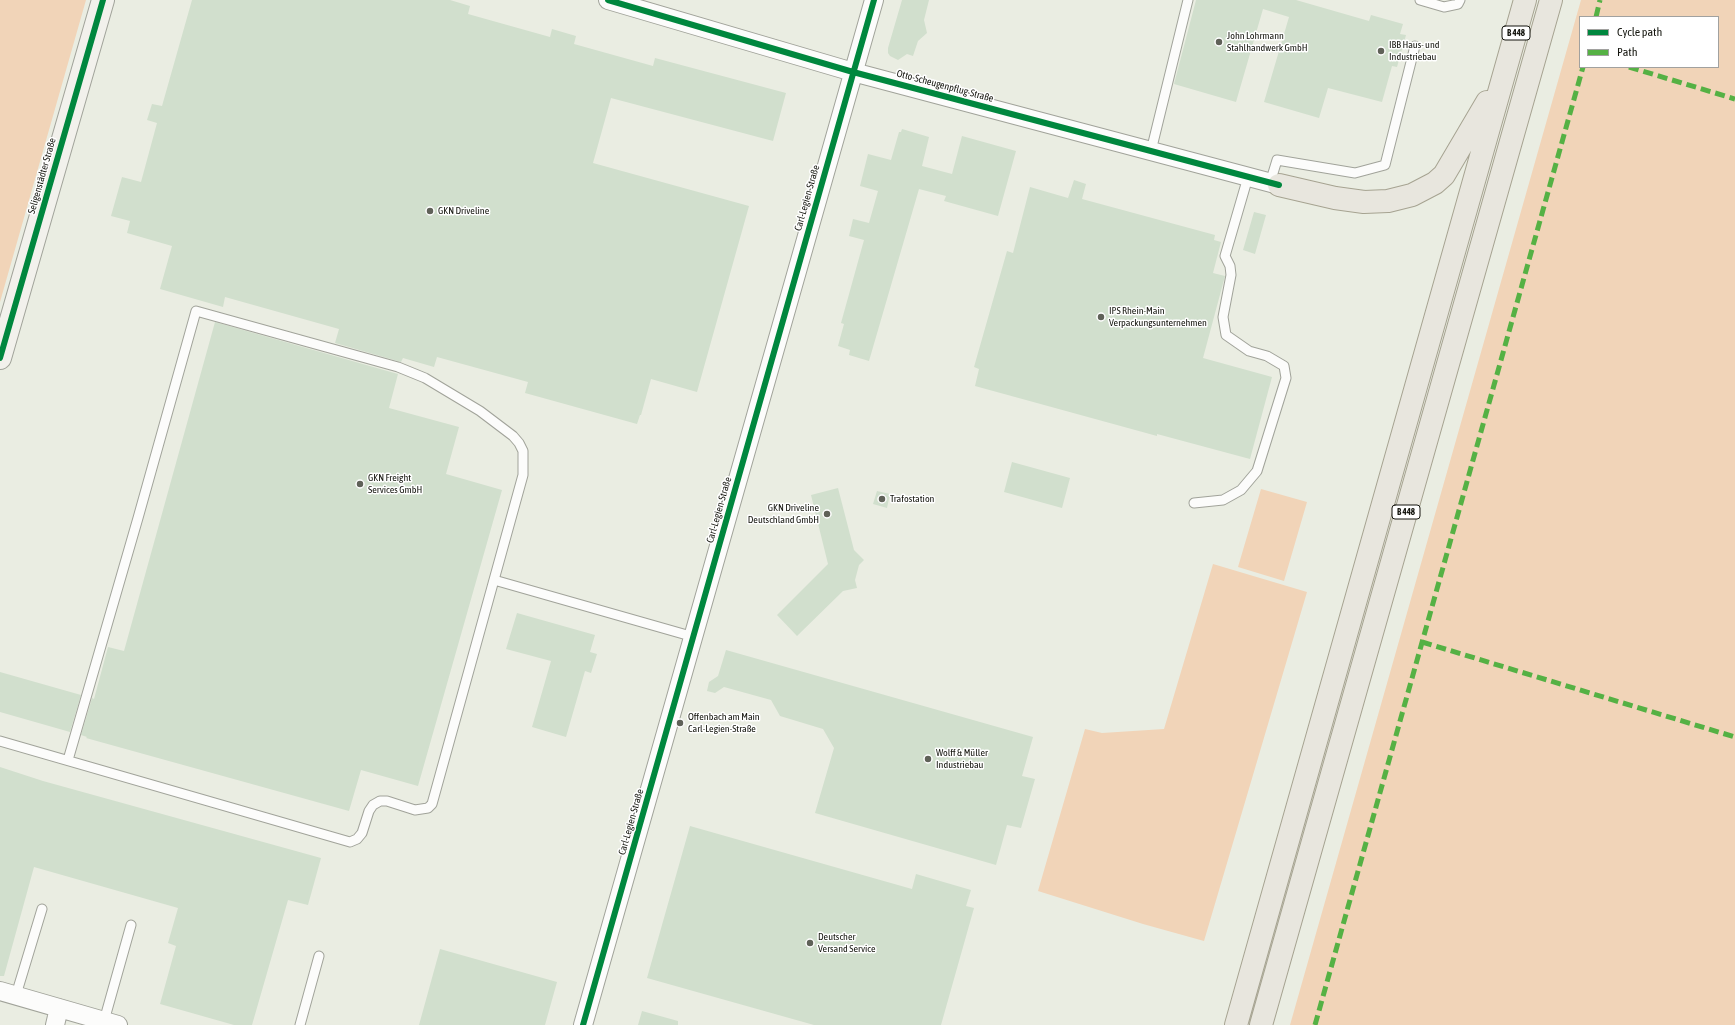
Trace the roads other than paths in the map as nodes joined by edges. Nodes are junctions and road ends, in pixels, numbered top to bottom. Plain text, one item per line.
1 (103, 0) edge
2 (608, 0) edge
3 (874, 0) edge
4 (1188, 0) edge
5 (1420, 0) edge
6 (1460, 0) edge
7 (1525, 0) edge
8 (1551, 0) edge
9 (1415, 46) dead end
10 (1506, 66) junction
11 (853, 72) junction
12 (1151, 151) junction
13 (1248, 177) junction
14 (1274, 184) junction
15 (0, 358) edge
16 (1194, 503) dead end
17 (494, 580) junction
18 (694, 638) junction
19 (0, 741) edge
20 (68, 760) junction
21 (42, 909) dead end
22 (132, 926) dead end
23 (319, 956) dead end
24 (8, 993) edge
25 (59, 1008) junction
26 (111, 1023) edge
27 (54, 1025) edge
28 (300, 1025) edge
29 (583, 1025) edge
30 (1236, 1025) edge
31 (1261, 1025) edge

1 - 15 street, Seligenstädter Straße
2 - 11 street, Otto-Scheugenpflug-Straße
3 - 11 street, Carl-Legien-Straße
4 - 12 lane
5 - 6 lane
7 - 10 main road, B 448
8 - 31 main road, B 448
9 - 14 lane
10 - 14 main road
10 - 30 main road, B 448
11 - 12 street, Otto-Scheugenpflug-Straße
11 - 18 street, Carl-Legien-Straße
12 - 13 street, Otto-Scheugenpflug-Straße
13 - 14 street, Otto-Scheugenpflug-Straße
13 - 16 lane
17 - 18 lane
17 - 20 lane
17 - 20 lane
18 - 29 street, Carl-Legien-Straße
19 - 20 lane
21 - 24 lane
22 - 26 lane
23 - 28 lane
24 - 25 street
25 - 26 street
25 - 27 street

